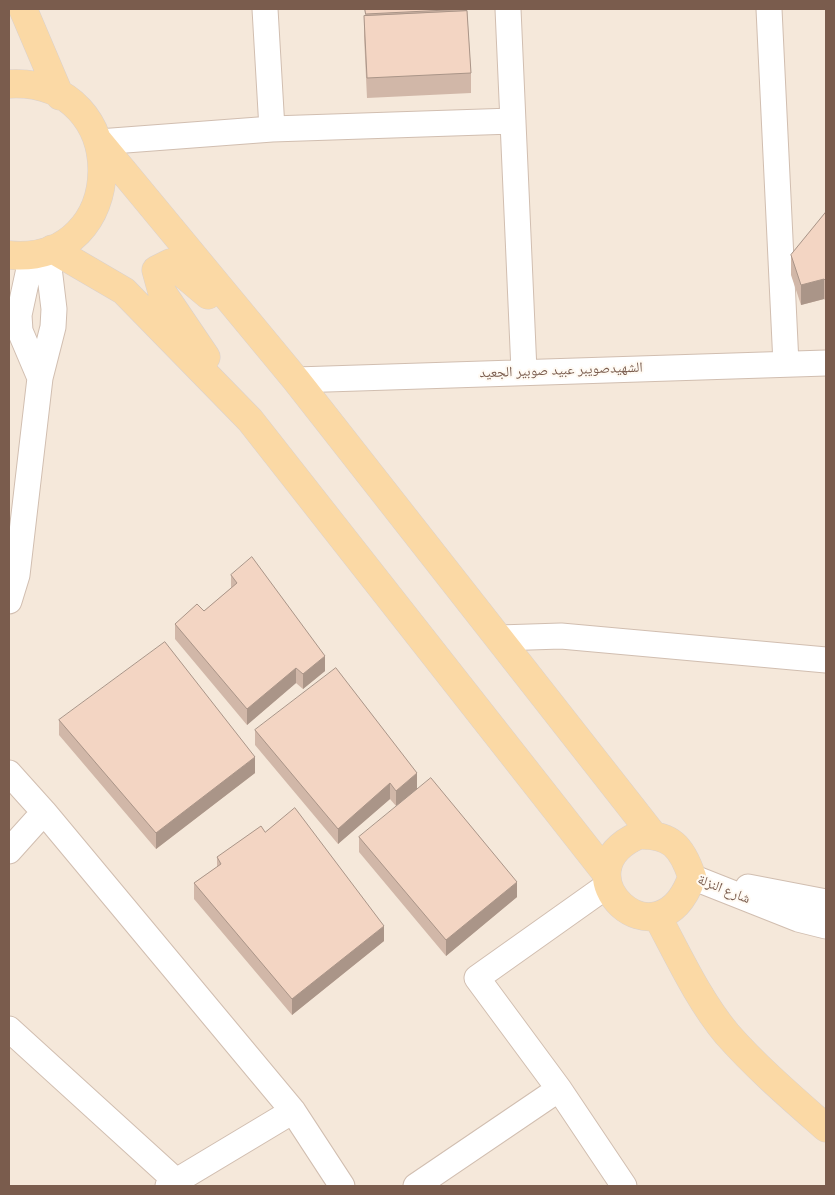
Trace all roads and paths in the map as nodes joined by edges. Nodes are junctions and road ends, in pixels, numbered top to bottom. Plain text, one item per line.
1 (265, 9) edge
2 (508, 9) edge
3 (770, 9) edge
4 (25, 13) edge
5 (9, 84) edge
6 (60, 96) junction
7 (513, 121) junction
8 (272, 128) junction
9 (98, 142) junction
10 (29, 256) edge
11 (826, 363) edge
12 (786, 364) junction
13 (524, 371) junction
14 (40, 378) junction
15 (296, 380) junction
16 (250, 420) junction
17 (9, 601) edge
18 (500, 638) junction
19 (826, 660) edge
20 (9, 773) edge
21 (44, 812) junction
22 (653, 835) junction
23 (9, 850) edge
24 (692, 877) junction
25 (607, 879) junction
26 (826, 902) edge
27 (657, 916) junction
28 (826, 926) edge
29 (9, 1029) edge
30 (558, 1089) junction
31 (293, 1111) junction
32 (826, 1128) edge
33 (172, 1184) edge
34 (342, 1186) edge
35 (416, 1186) edge
36 (624, 1186) edge

1 - 8 street
2 - 7 street
3 - 12 street
4 - 6 main road
5 - 6 main road
6 - 9 main road
7 - 8 street
7 - 13 street
8 - 9 street
9 - 10 main road
9 - 15 main road
10 - 14 street
10 - 14 street
10 - 16 main road
11 - 12 street, الشهيدصويبر عبيد صوبير الجعيد
12 - 13 street, الشهيدصويبر عبيد صوبير الجعيد
13 - 15 street, الشهيدصويبر عبيد صوبير الجعيد
14 - 17 street
15 - 16 main road
15 - 18 main road
16 - 25 main road
18 - 19 street
18 - 22 main road
20 - 21 street
21 - 23 street
21 - 31 street
22 - 24 main road
22 - 25 main road
24 - 26 street, شارع النزلة
24 - 27 main road
24 - 28 street, شارع النزلة
25 - 27 main road
25 - 30 street
27 - 32 main road
29 - 33 street
30 - 35 street
30 - 36 street
31 - 33 street
31 - 34 street

